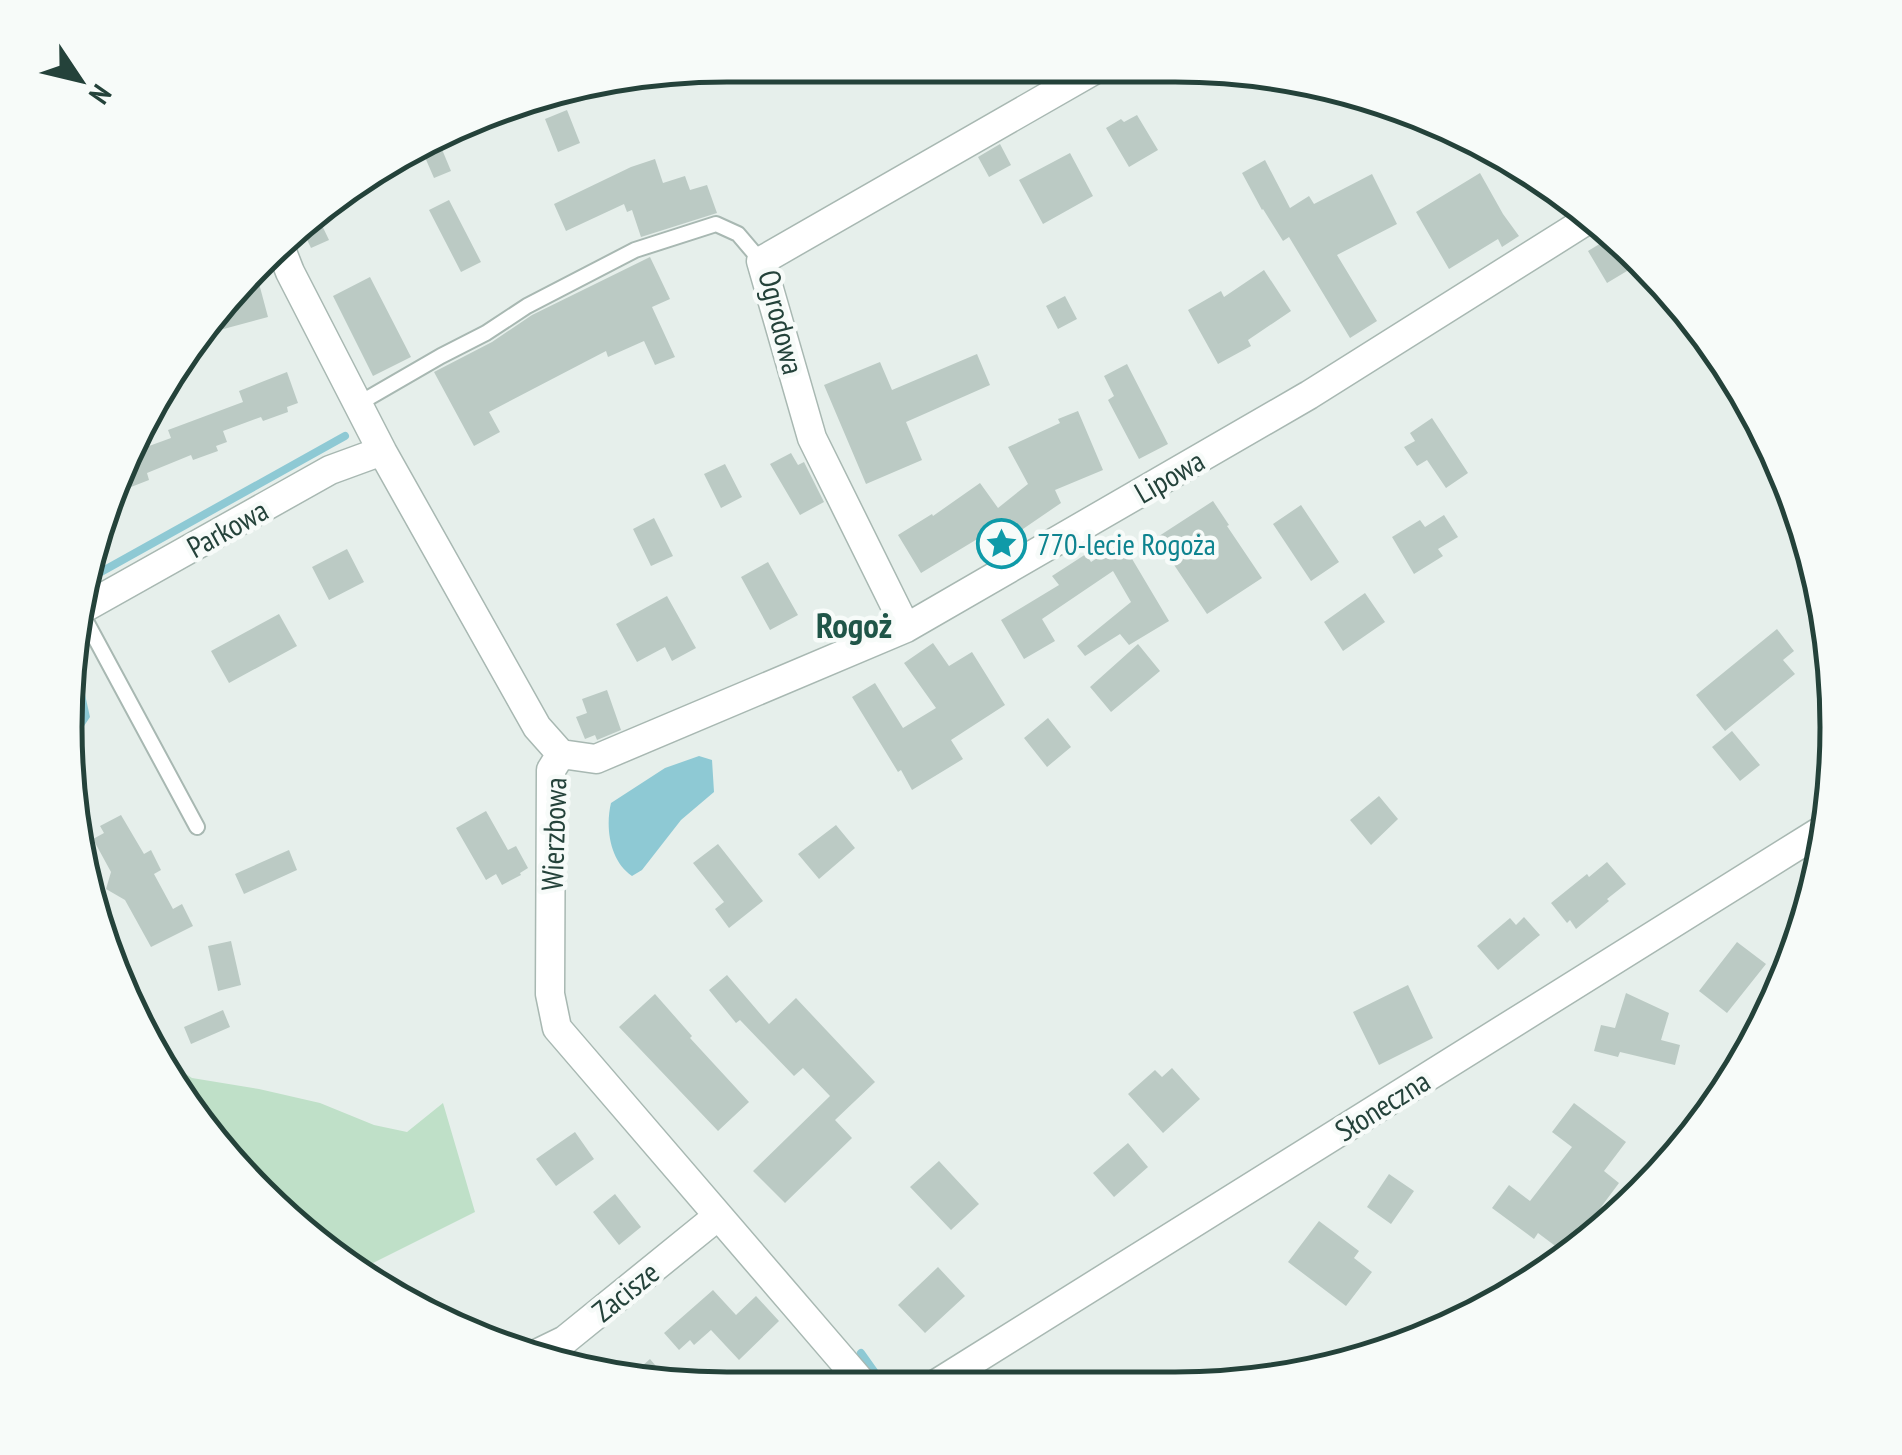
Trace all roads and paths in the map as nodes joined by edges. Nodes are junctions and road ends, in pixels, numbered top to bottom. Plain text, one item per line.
1 (1073, 82) edge
2 (1579, 225) edge
3 (284, 259) edge
4 (761, 261) junction
5 (358, 404) junction
6 (382, 451) junction
7 (95, 602) edge
8 (906, 628) junction
9 (90, 631) edge
10 (561, 754) junction
11 (197, 827) dead end
12 (1810, 838) edge
13 (718, 1216) junction
14 (549, 1347) edge
15 (853, 1372) edge
16 (955, 1372) edge

1 - 4 street, Ogrodowa
2 - 8 street, Lipowa
3 - 5 street, Wierzbowa
4 - 5 lane
4 - 8 street, Ogrodowa
5 - 6 street, Wierzbowa
6 - 7 street, Parkowa
6 - 10 street, Wierzbowa
8 - 10 street, Lipowa
9 - 11 lane
10 - 13 street, Wierzbowa
12 - 16 street, Słoneczna
13 - 14 street, Zacisze
13 - 15 street, Wierzbowa

